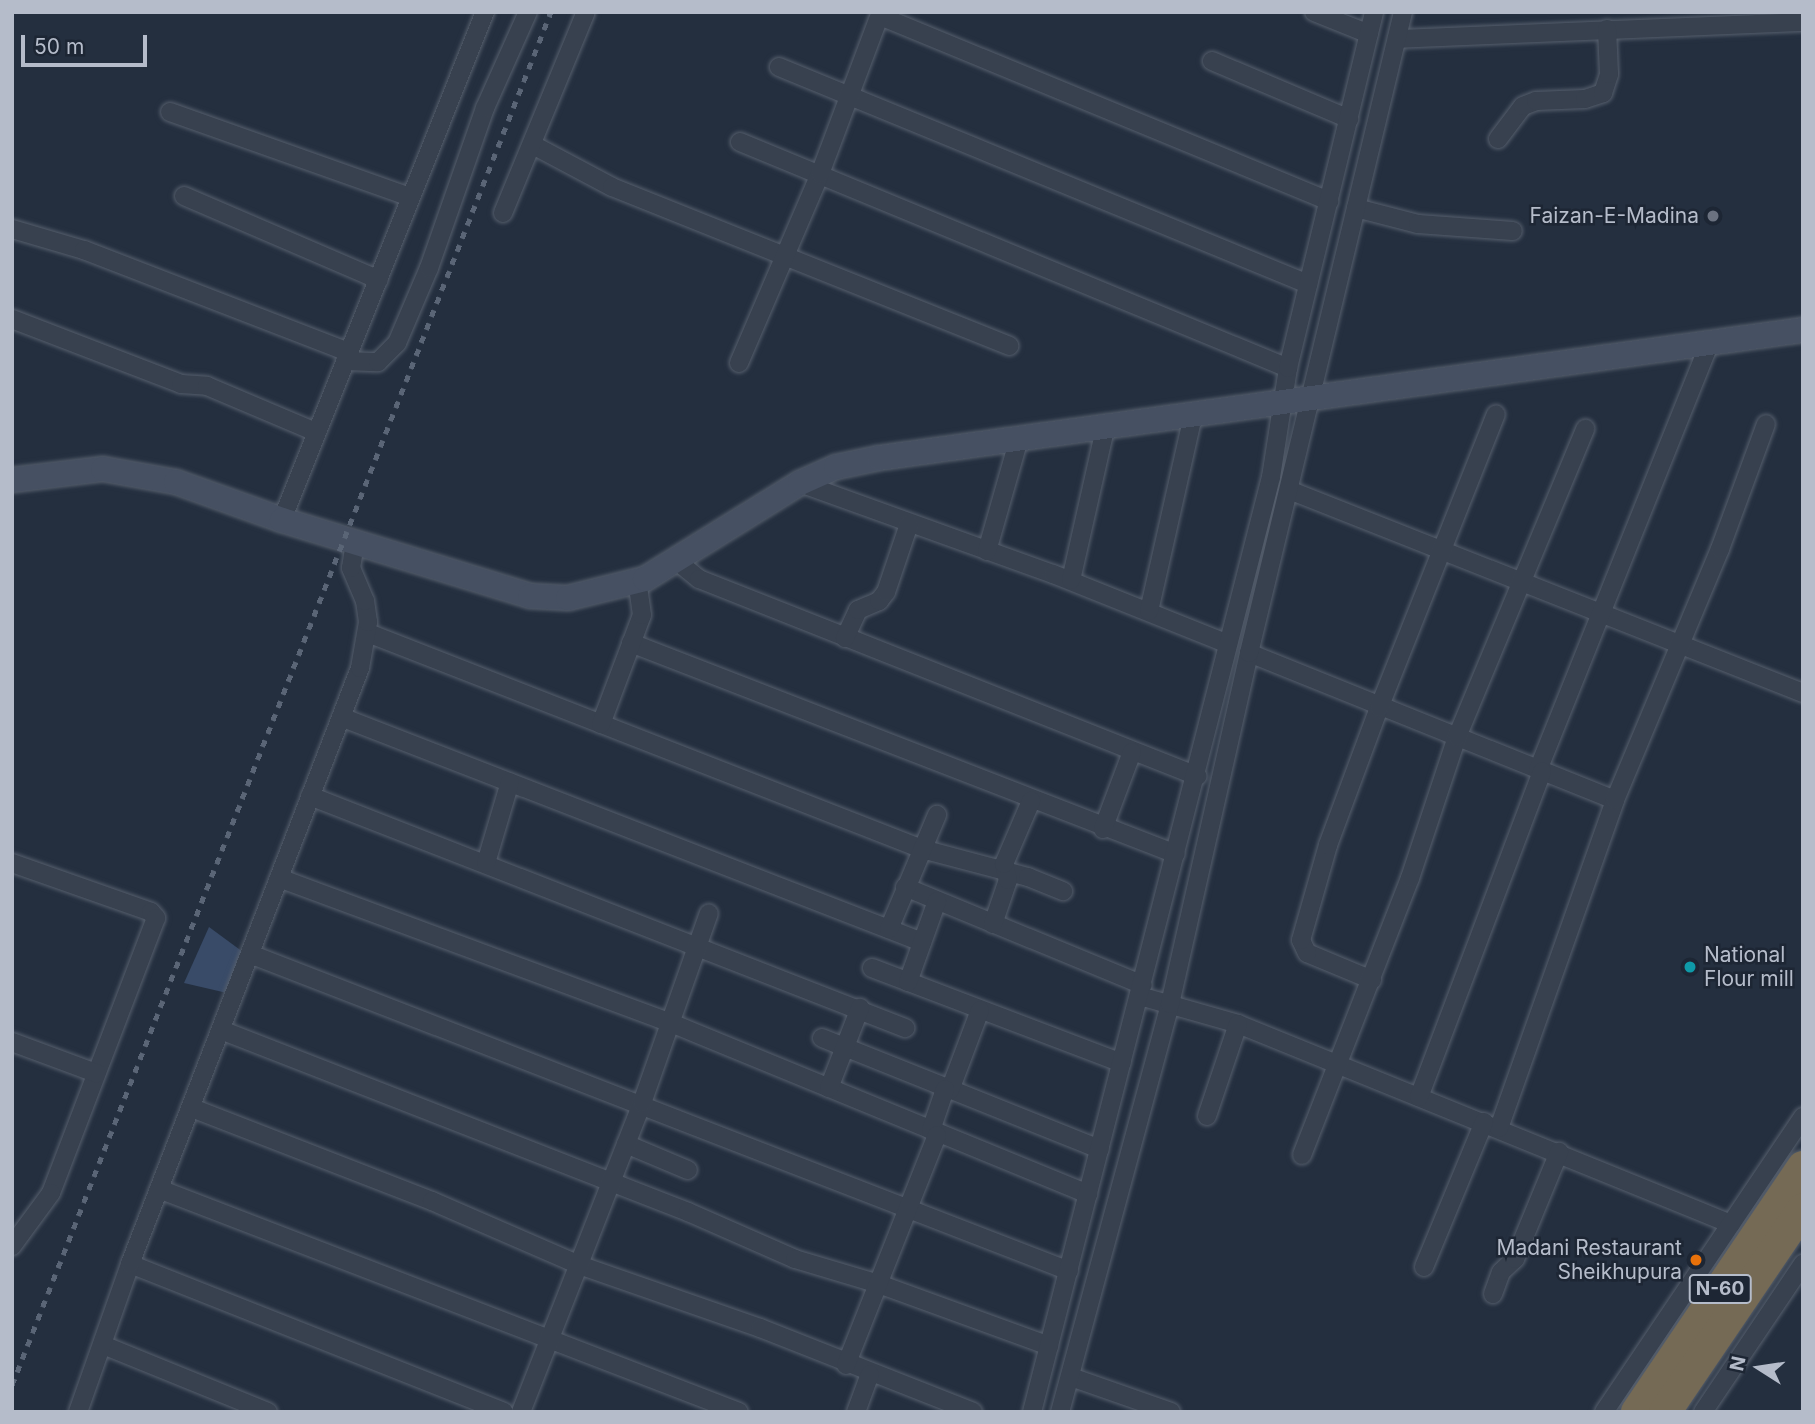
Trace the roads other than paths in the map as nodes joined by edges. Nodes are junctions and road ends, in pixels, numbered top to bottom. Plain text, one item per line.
1 (485, 12) edge
2 (528, 12) edge
3 (586, 12) edge
4 (1314, 12) edge
5 (1374, 12) edge
6 (1404, 12) edge
7 (880, 14) edge
8 (1794, 19) edge
9 (1608, 29) junction
10 (1369, 34) junction
11 (1397, 39) junction
12 (1212, 61) dead end
13 (779, 67) dead end
14 (850, 95) junction
15 (170, 112) dead end
16 (1349, 118) junction
17 (1498, 139) dead end
18 (740, 142) dead end
19 (533, 145) junction
20 (820, 174) junction
21 (184, 196) dead end
22 (410, 197) junction
23 (1329, 201) junction
24 (1356, 208) junction
25 (503, 213) dead end
26 (12, 229) edge
27 (1513, 231) dead end
28 (785, 257) junction
29 (379, 280) junction
30 (1308, 284) junction
31 (12, 319) edge
32 (1803, 330) edge
33 (1710, 343) junction
34 (1009, 346) dead end
35 (347, 356) junction
36 (739, 363) dead end
37 (1289, 368) junction
38 (1310, 399) junction
39 (1283, 404) junction
40 (1496, 414) dead end
41 (1193, 416) junction
42 (1766, 424) dead end
43 (1105, 429) junction
44 (1585, 429) dead end
45 (316, 432) junction
46 (1018, 442) junction
47 (12, 480) edge
48 (800, 483) junction
49 (1289, 490) junction
50 (282, 520) junction
51 (909, 524) junction
52 (355, 542) junction
53 (1442, 550) junction
54 (988, 551) junction
55 (678, 562) junction
56 (1519, 579) junction
57 (1071, 580) junction
58 (637, 581) junction
59 (1149, 611) junction
60 (1601, 611) junction
61 (368, 633) junction
62 (845, 638) junction
63 (631, 643) junction
64 (1228, 644) junction
65 (1679, 644) junction
66 (1249, 653) junction
67 (1802, 692) edge
68 (1378, 708) junction
69 (341, 717) junction
70 (601, 724) junction
71 (1457, 737) junction
72 (1132, 752) junction
73 (1540, 770) junction
74 (1197, 776) junction
75 (510, 782) junction
76 (310, 796) junction
77 (1615, 800) junction
78 (1031, 801) junction
79 (937, 815) dead end
80 (1103, 829) junction
81 (922, 849) junction
82 (1176, 854) junction
83 (12, 863) edge
84 (486, 863) junction
85 (1004, 873) junction
86 (279, 878) junction
87 (905, 887) junction
88 (1063, 891) dead end
89 (937, 901) junction
90 (709, 913) dead end
91 (993, 924) junction
92 (889, 929) junction
93 (922, 942) junction
94 (698, 945) junction
95 (250, 954) junction
96 (872, 968) dead end
97 (1372, 980) junction
98 (908, 982) junction
99 (1141, 991) junction
100 (1170, 1004) junction
101 (860, 1008) junction
102 (980, 1010) junction
103 (671, 1023) junction
104 (1238, 1024) junction
105 (905, 1028) dead end
106 (221, 1030) junction
107 (822, 1038) dead end
108 (12, 1042) edge
109 (844, 1047) junction
110 (1122, 1063) junction
111 (1337, 1064) junction
112 (96, 1073) junction
113 (829, 1088) junction
114 (948, 1090) junction
115 (1419, 1097) junction
116 (642, 1103) junction
117 (192, 1108) junction
118 (1207, 1116) dead end
119 (1803, 1118) edge
120 (1491, 1125) junction
121 (934, 1133) junction
122 (626, 1144) junction
123 (1100, 1149) junction
124 (1559, 1152) junction
125 (1302, 1155) dead end
126 (1803, 1167) edge
127 (688, 1170) dead end
128 (611, 1184) junction
129 (159, 1189) junction
130 (1088, 1194) junction
131 (1803, 1209) edge
132 (909, 1211) junction
133 (1731, 1224) junction
134 (12, 1245) edge
135 (130, 1264) junction
136 (1803, 1264) edge
137 (579, 1265) junction
138 (1424, 1267) dead end
139 (1069, 1271) junction
140 (879, 1284) junction
141 (1493, 1294) dead end
142 (550, 1338) junction
143 (103, 1345) junction
144 (1049, 1346) junction
145 (846, 1364) junction
146 (870, 1374) junction
147 (1071, 1377) junction
148 (78, 1412) edge
149 (268, 1412) edge
150 (504, 1412) edge
151 (521, 1412) edge
152 (739, 1412) edge
153 (856, 1412) edge
154 (973, 1412) edge
155 (1032, 1412) edge
156 (1060, 1412) edge
157 (1171, 1412) edge
158 (1604, 1412) edge
159 (1637, 1412) edge
160 (1665, 1412) edge
161 (1703, 1412) edge

1 - 22 street
2 - 35 street
3 - 19 street
4 - 10 street
5 - 10 street
6 - 11 street
7 - 14 street
7 - 23 street
8 - 9 street
9 - 11 street
9 - 17 street
10 - 16 street
11 - 24 street
12 - 16 street
13 - 14 street
14 - 20 street
14 - 30 street
15 - 22 street
16 - 23 street
18 - 20 street
19 - 25 street
19 - 28 street
20 - 28 street
20 - 37 street
21 - 29 street
22 - 29 street
23 - 30 street
24 - 27 street
24 - 38 street
26 - 35 street
28 - 34 street
28 - 36 street
29 - 35 street
30 - 37 street
31 - 45 street
32 - 33 main road
33 - 38 main road
33 - 60 street
35 - 45 street
37 - 39 street
38 - 39 main road
38 - 49 street
39 - 41 main road
39 - 64 street
40 - 53 street
41 - 43 main road
41 - 59 street
42 - 65 street
43 - 46 main road
43 - 57 street
44 - 56 street
45 - 50 street
46 - 48 main road
46 - 54 street
47 - 50 main road
48 - 51 street
48 - 55 main road
49 - 53 street
49 - 66 street
50 - 52 main road
51 - 54 street
51 - 62 street
52 - 58 main road
52 - 61 street
53 - 56 street
53 - 68 street
54 - 57 street
55 - 58 main road
55 - 62 street
56 - 60 street
56 - 71 street
57 - 59 street
58 - 63 street
59 - 64 street
60 - 65 street
60 - 73 street
61 - 69 street
61 - 70 street
62 - 72 street
63 - 70 street
63 - 78 street
64 - 74 street
65 - 67 street
65 - 77 street
66 - 68 street
66 - 100 street
68 - 71 street
68 - 97 street
69 - 75 street
69 - 76 street
70 - 81 street
71 - 73 street
71 - 97 street
72 - 74 street
72 - 80 street
73 - 77 street
73 - 115 street
74 - 82 street
75 - 84 street
75 - 92 street
76 - 84 street
76 - 86 street
77 - 120 street
78 - 80 street
78 - 85 street
79 - 81 street
80 - 82 street
81 - 85 street
81 - 87 street
82 - 99 street
83 - 112 street
84 - 94 street
85 - 88 street
85 - 91 street
86 - 95 street
86 - 103 street
87 - 89 street
87 - 92 street
89 - 91 street
89 - 93 street
90 - 94 street
91 - 99 street
92 - 93 street
93 - 98 street
94 - 101 street
94 - 103 street
95 - 106 street
95 - 116 street
96 - 98 street
97 - 111 street
98 - 102 street
99 - 100 street
99 - 110 street
100 - 104 street
100 - 147 street
101 - 105 street
101 - 109 street
102 - 110 street
102 - 114 street
103 - 113 street
103 - 116 street
104 - 111 street
104 - 118 street
106 - 117 street
106 - 128 street
107 - 109 street
108 - 112 street
109 - 113 street
109 - 114 street
110 - 123 street
111 - 115 street
111 - 125 street
112 - 134 street
113 - 121 street
114 - 121 street
114 - 123 street
115 - 120 street
116 - 122 street
116 - 132 street
117 - 129 street
117 - 137 street
119 - 133 street
120 - 124 street
120 - 138 street
121 - 130 street
121 - 132 street
122 - 127 street
122 - 128 street
123 - 130 street
124 - 133 street
124 - 141 street
126 - 159 highway, N-60
128 - 137 street
128 - 140 street
129 - 135 street
129 - 142 street
130 - 139 street
131 - 160 highway, N-60
132 - 139 street
132 - 140 street
133 - 158 street
135 - 143 street
135 - 150 street
136 - 161 street
137 - 142 street
137 - 145 street
139 - 144 street
140 - 144 street
140 - 145 street
142 - 151 street
142 - 152 street
143 - 148 street
143 - 149 street
144 - 155 street
145 - 146 street
146 - 153 street
146 - 154 street
147 - 156 street
147 - 157 street

